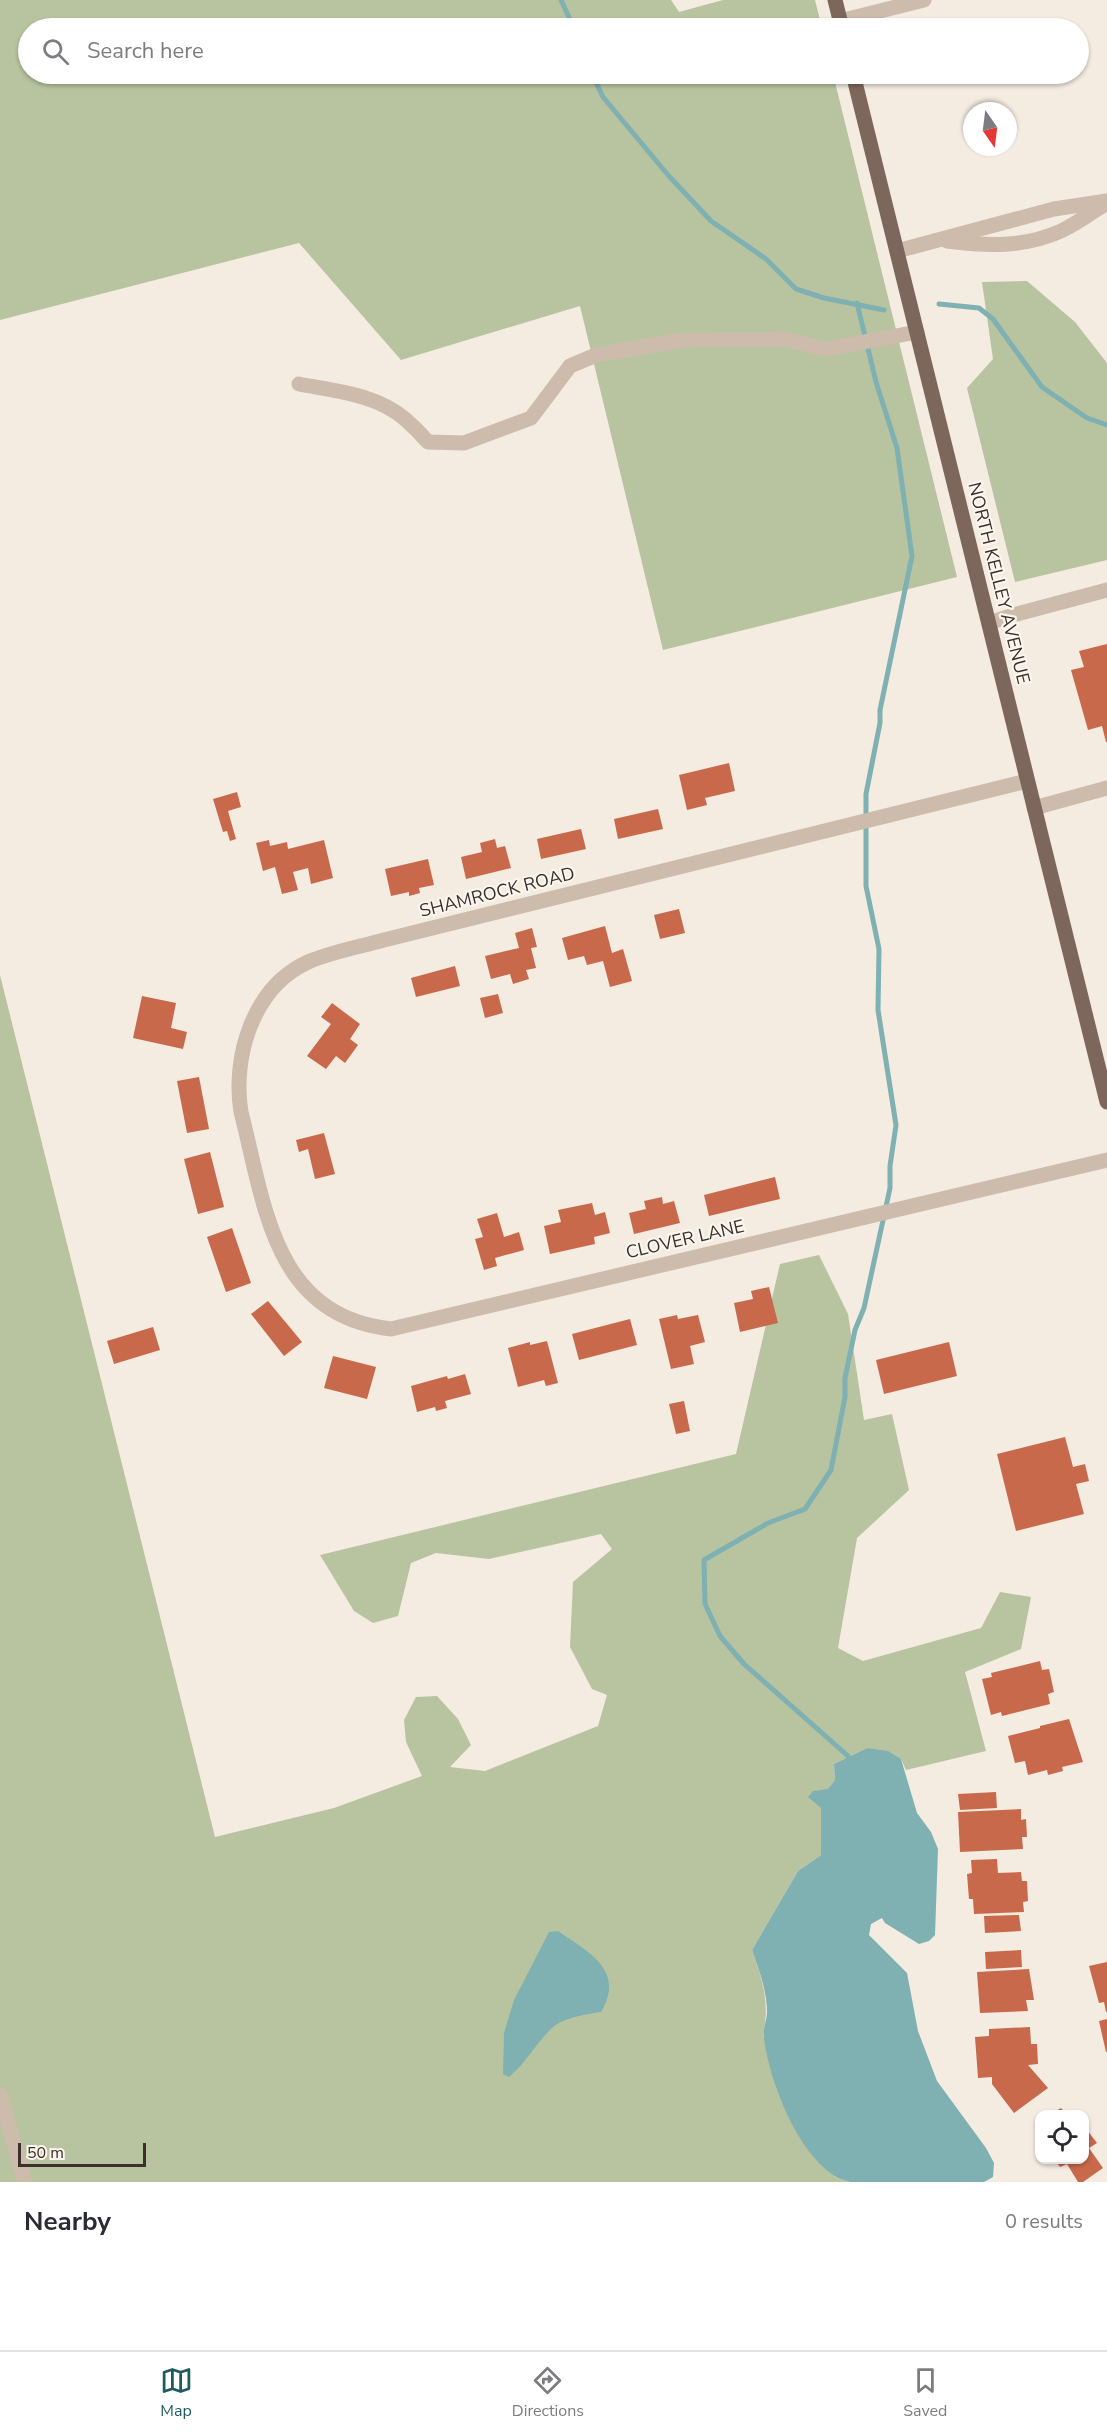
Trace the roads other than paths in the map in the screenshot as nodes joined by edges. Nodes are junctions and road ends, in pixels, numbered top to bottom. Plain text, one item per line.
1 (835, 0) edge
2 (924, 0) edge
3 (839, 18) edge
4 (864, 18) edge
5 (855, 84) edge
6 (1107, 202) edge
7 (941, 240) junction
8 (897, 251) junction
9 (917, 332) junction
10 (299, 384) dead end
11 (1107, 590) edge
12 (989, 623) junction
13 (1027, 782) junction
14 (1107, 788) edge
15 (1034, 808) junction
16 (1107, 1102) edge
17 (1107, 1160) edge
18 (289, 1269) joint
19 (0, 2095) edge
20 (25, 2182) edge

1 - 3 main road
2 - 4 street
5 - 8 main road, NORTH KELLEY AVENUE
6 - 7 street
6 - 7 street
7 - 8 street
8 - 9 main road, NORTH KELLEY AVENUE
9 - 10 street
9 - 12 main road, NORTH KELLEY AVENUE
11 - 12 street
12 - 13 main road, NORTH KELLEY AVENUE
13 - 15 main road, NORTH KELLEY AVENUE
13 - 18 street, SHAMROCK ROAD
14 - 15 street
15 - 16 main road, NORTH KELLEY AVENUE
17 - 18 street, CLOVER LANE
19 - 20 street

